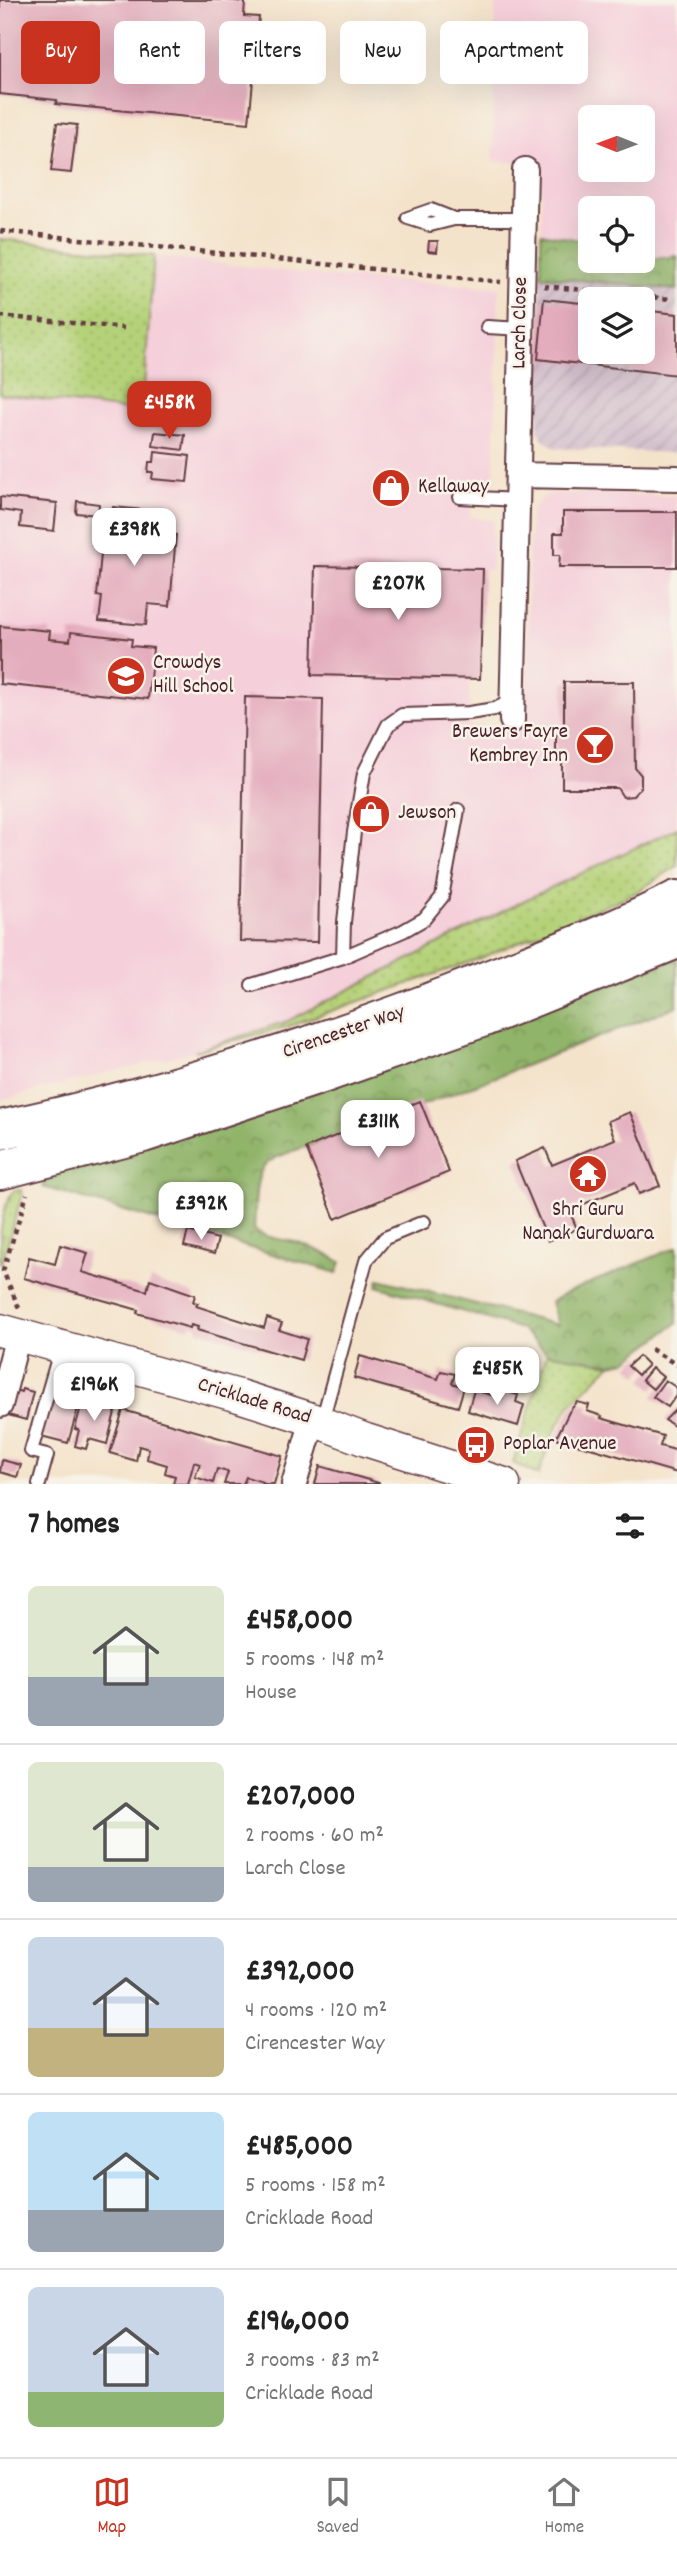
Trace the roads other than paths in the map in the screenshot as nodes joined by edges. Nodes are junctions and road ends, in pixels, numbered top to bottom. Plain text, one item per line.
1 (525, 170) dead end
2 (454, 219) dead end
3 (524, 219) junction
4 (487, 327) dead end
5 (521, 329) junction
6 (518, 475) junction
7 (677, 478) edge
8 (460, 497) dead end
9 (517, 500) junction
10 (513, 710) joint
11 (458, 810) dead end
12 (677, 900) edge
13 (677, 939) edge
14 (343, 957) junction
15 (252, 985) dead end
16 (0, 1130) edge
17 (10, 1178) edge
18 (424, 1222) dead end
19 (9, 1332) edge
20 (61, 1348) junction
21 (0, 1405) edge
22 (317, 1422) junction
23 (38, 1484) edge
24 (294, 1484) edge
25 (504, 1484) edge

1 - 3 street, Larch Close
2 - 3 lane
3 - 5 street, Larch Close
4 - 5 lane
5 - 6 street, Larch Close
6 - 7 street
6 - 9 street, Larch Close
8 - 9 lane
9 - 10 street, Larch Close
10 - 14 lane
11 - 14 lane
12 - 16 main road, Cirencester Way
13 - 17 main road, Cirencester Way
14 - 15 lane
18 - 22 lane
19 - 20 street, Cricklade Road
19 - 21 street
20 - 22 street, Cricklade Road
20 - 23 lane
22 - 24 street
22 - 25 street, Cricklade Road

